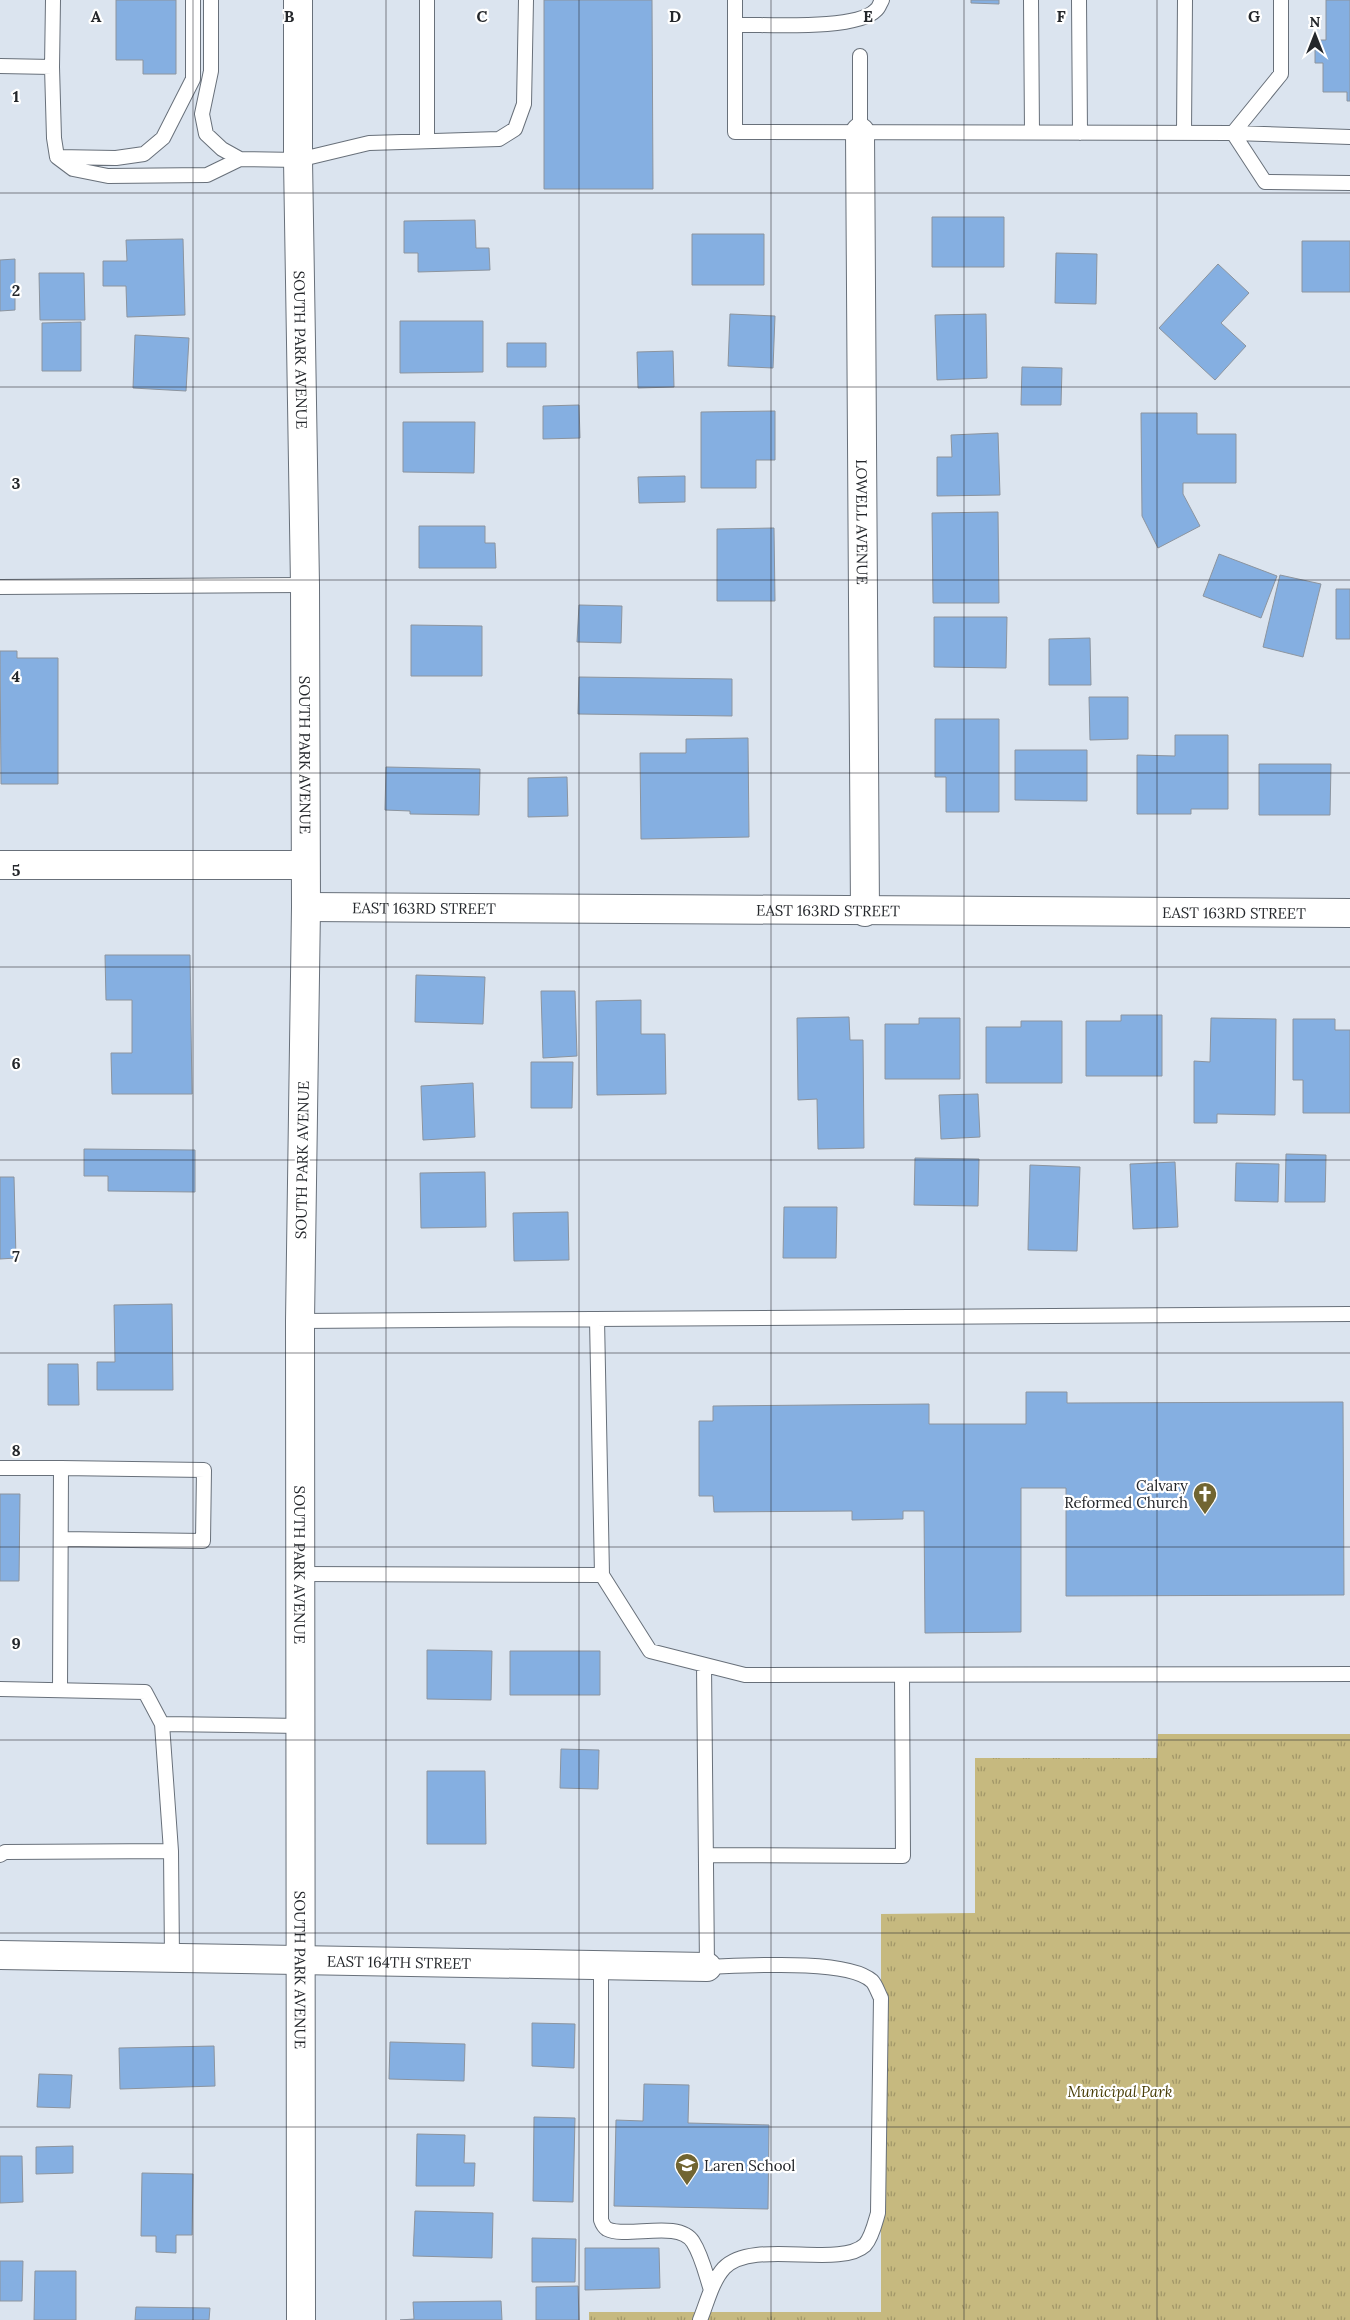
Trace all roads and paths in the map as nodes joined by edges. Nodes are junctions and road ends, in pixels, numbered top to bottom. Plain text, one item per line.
1 (53, 0) edge
2 (193, 0) edge
3 (211, 0) edge
4 (298, 0) edge
5 (427, 0) edge
6 (526, 0) edge
7 (736, 0) edge
8 (882, 0) edge
9 (1031, 0) edge
10 (1079, 0) edge
11 (1185, 0) edge
12 (1281, 0) edge
13 (735, 24) junction
14 (860, 56) dead end
15 (0, 66) edge
16 (52, 66) junction
17 (860, 132) junction
18 (1032, 132) junction
19 (1080, 133) junction
20 (1184, 133) junction
21 (1234, 133) junction
22 (1350, 137) edge
23 (427, 141) junction
24 (57, 157) junction
25 (240, 159) junction
26 (298, 160) junction
27 (1350, 183) edge
28 (0, 586) edge
29 (306, 586) junction
30 (0, 865) edge
31 (306, 865) junction
32 (306, 907) junction
33 (865, 912) junction
34 (1350, 913) edge
35 (1350, 1314) edge
36 (597, 1319) junction
37 (300, 1321) junction
38 (0, 1468) edge
39 (61, 1468) junction
40 (62, 1540) junction
41 (300, 1574) junction
42 (602, 1575) junction
43 (704, 1665) junction
44 (902, 1674) junction
45 (1350, 1674) edge
46 (0, 1689) edge
47 (60, 1690) junction
48 (162, 1724) junction
49 (300, 1726) junction
50 (171, 1851) junction
51 (706, 1855) junction
52 (0, 1856) edge
53 (0, 1955) edge
54 (172, 1958) junction
55 (300, 1960) junction
56 (601, 1965) junction
57 (707, 1967) junction
58 (712, 2290) junction
59 (301, 2320) edge
60 (700, 2320) edge

1 - 16 lane
2 - 24 lane
3 - 25 lane
4 - 26 street, SOUTH PARK AVENUE
5 - 23 lane
6 - 23 lane
7 - 13 lane
8 - 13 lane
9 - 18 lane
10 - 19 lane
11 - 20 lane
12 - 21 lane
13 - 17 lane
14 - 17 lane
15 - 16 lane
16 - 24 lane
17 - 18 lane
17 - 33 street, LOWELL AVENUE
18 - 19 lane
19 - 20 lane
20 - 21 lane
21 - 22 lane
21 - 27 lane
23 - 26 lane
24 - 25 lane
25 - 26 lane
26 - 29 street, SOUTH PARK AVENUE
28 - 29 lane
29 - 31 street, SOUTH PARK AVENUE
30 - 31 street
31 - 32 street, SOUTH PARK AVENUE
32 - 33 street, EAST 163RD STREET
32 - 37 street, SOUTH PARK AVENUE
33 - 34 street, EAST 163RD STREET
35 - 36 lane
36 - 37 lane
36 - 42 lane
37 - 41 street, SOUTH PARK AVENUE
38 - 39 lane
39 - 40 lane
39 - 40 lane
40 - 47 lane
41 - 42 lane
41 - 49 street, SOUTH PARK AVENUE
42 - 43 lane
43 - 44 lane
43 - 51 lane
44 - 45 lane
44 - 51 lane
46 - 47 lane
47 - 48 lane
48 - 49 lane
48 - 50 lane
49 - 55 street, SOUTH PARK AVENUE
50 - 52 lane
50 - 54 lane
51 - 57 lane
53 - 54 street, EAST 164TH STREET
54 - 55 street, EAST 164TH STREET
55 - 56 street, EAST 164TH STREET
55 - 59 street, SOUTH PARK AVENUE
56 - 57 street, EAST 164TH STREET
56 - 58 lane
57 - 58 lane
58 - 60 lane

